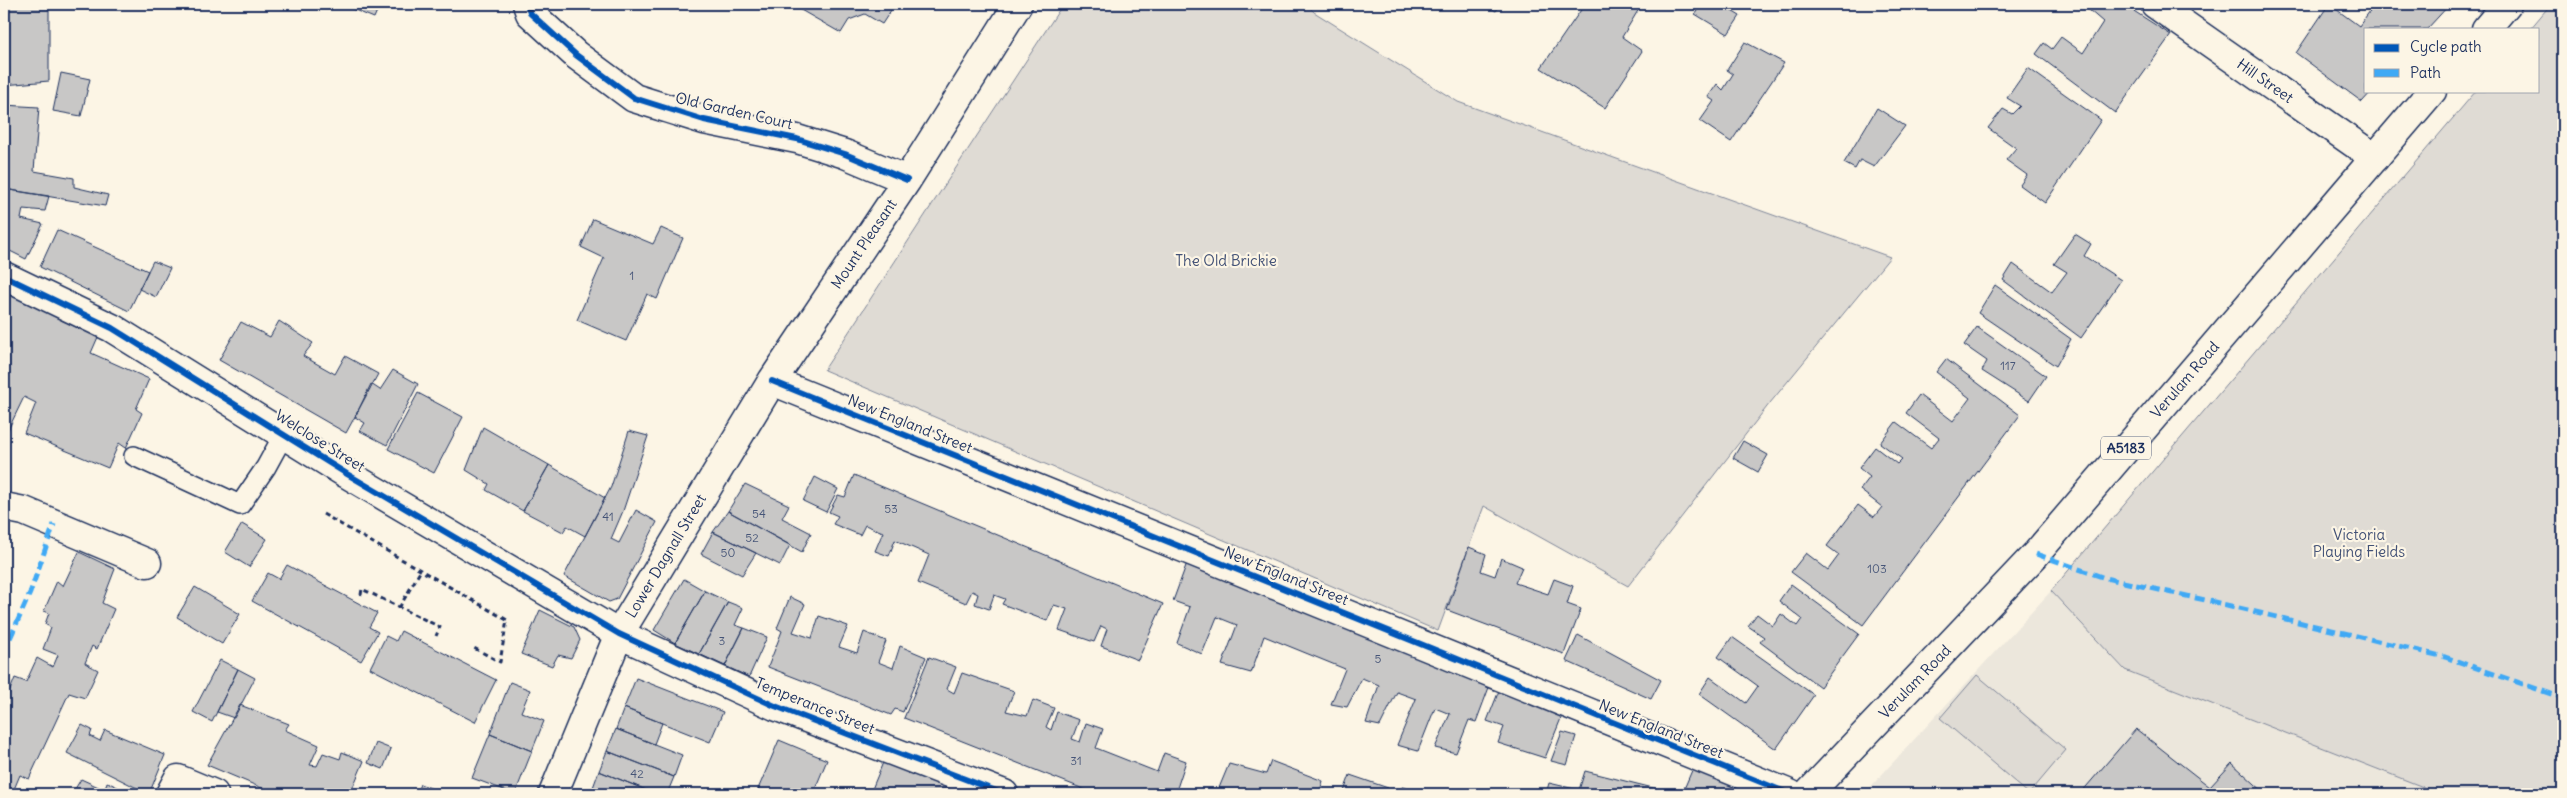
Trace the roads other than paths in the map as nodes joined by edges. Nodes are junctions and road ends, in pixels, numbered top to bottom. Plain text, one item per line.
1 (526, 4) edge
2 (1018, 4) edge
3 (2155, 4) edge
4 (2508, 4) edge
5 (2487, 28) edge
6 (2431, 92) edge
7 (2375, 158) junction
8 (907, 180) junction
9 (4, 276) edge
10 (772, 382) junction
11 (284, 434) junction
12 (134, 456) dead end
13 (4, 507) edge
14 (147, 563) dead end
15 (619, 634) junction
16 (170, 794) edge
17 (214, 794) edge
18 (553, 794) edge
19 (1004, 794) edge
20 (1790, 794) edge
21 (1808, 794) edge

1 - 8 street, Old Garden Court
2 - 8 street, Mount Pleasant
3 - 7 street, Hill Street
4 - 5 street
6 - 7 street, Verulam Road / A5183
7 - 21 street, Verulam Road / A5183
8 - 10 street, Mount Pleasant
9 - 11 street, Welclose Street
10 - 15 street, Lower Dagnall Street
10 - 20 street, New England Street
11 - 12 lane
11 - 15 street, Welclose Street
13 - 14 street
15 - 18 street, Lower Dagnall Street
15 - 19 street, Temperance Street
16 - 17 street

